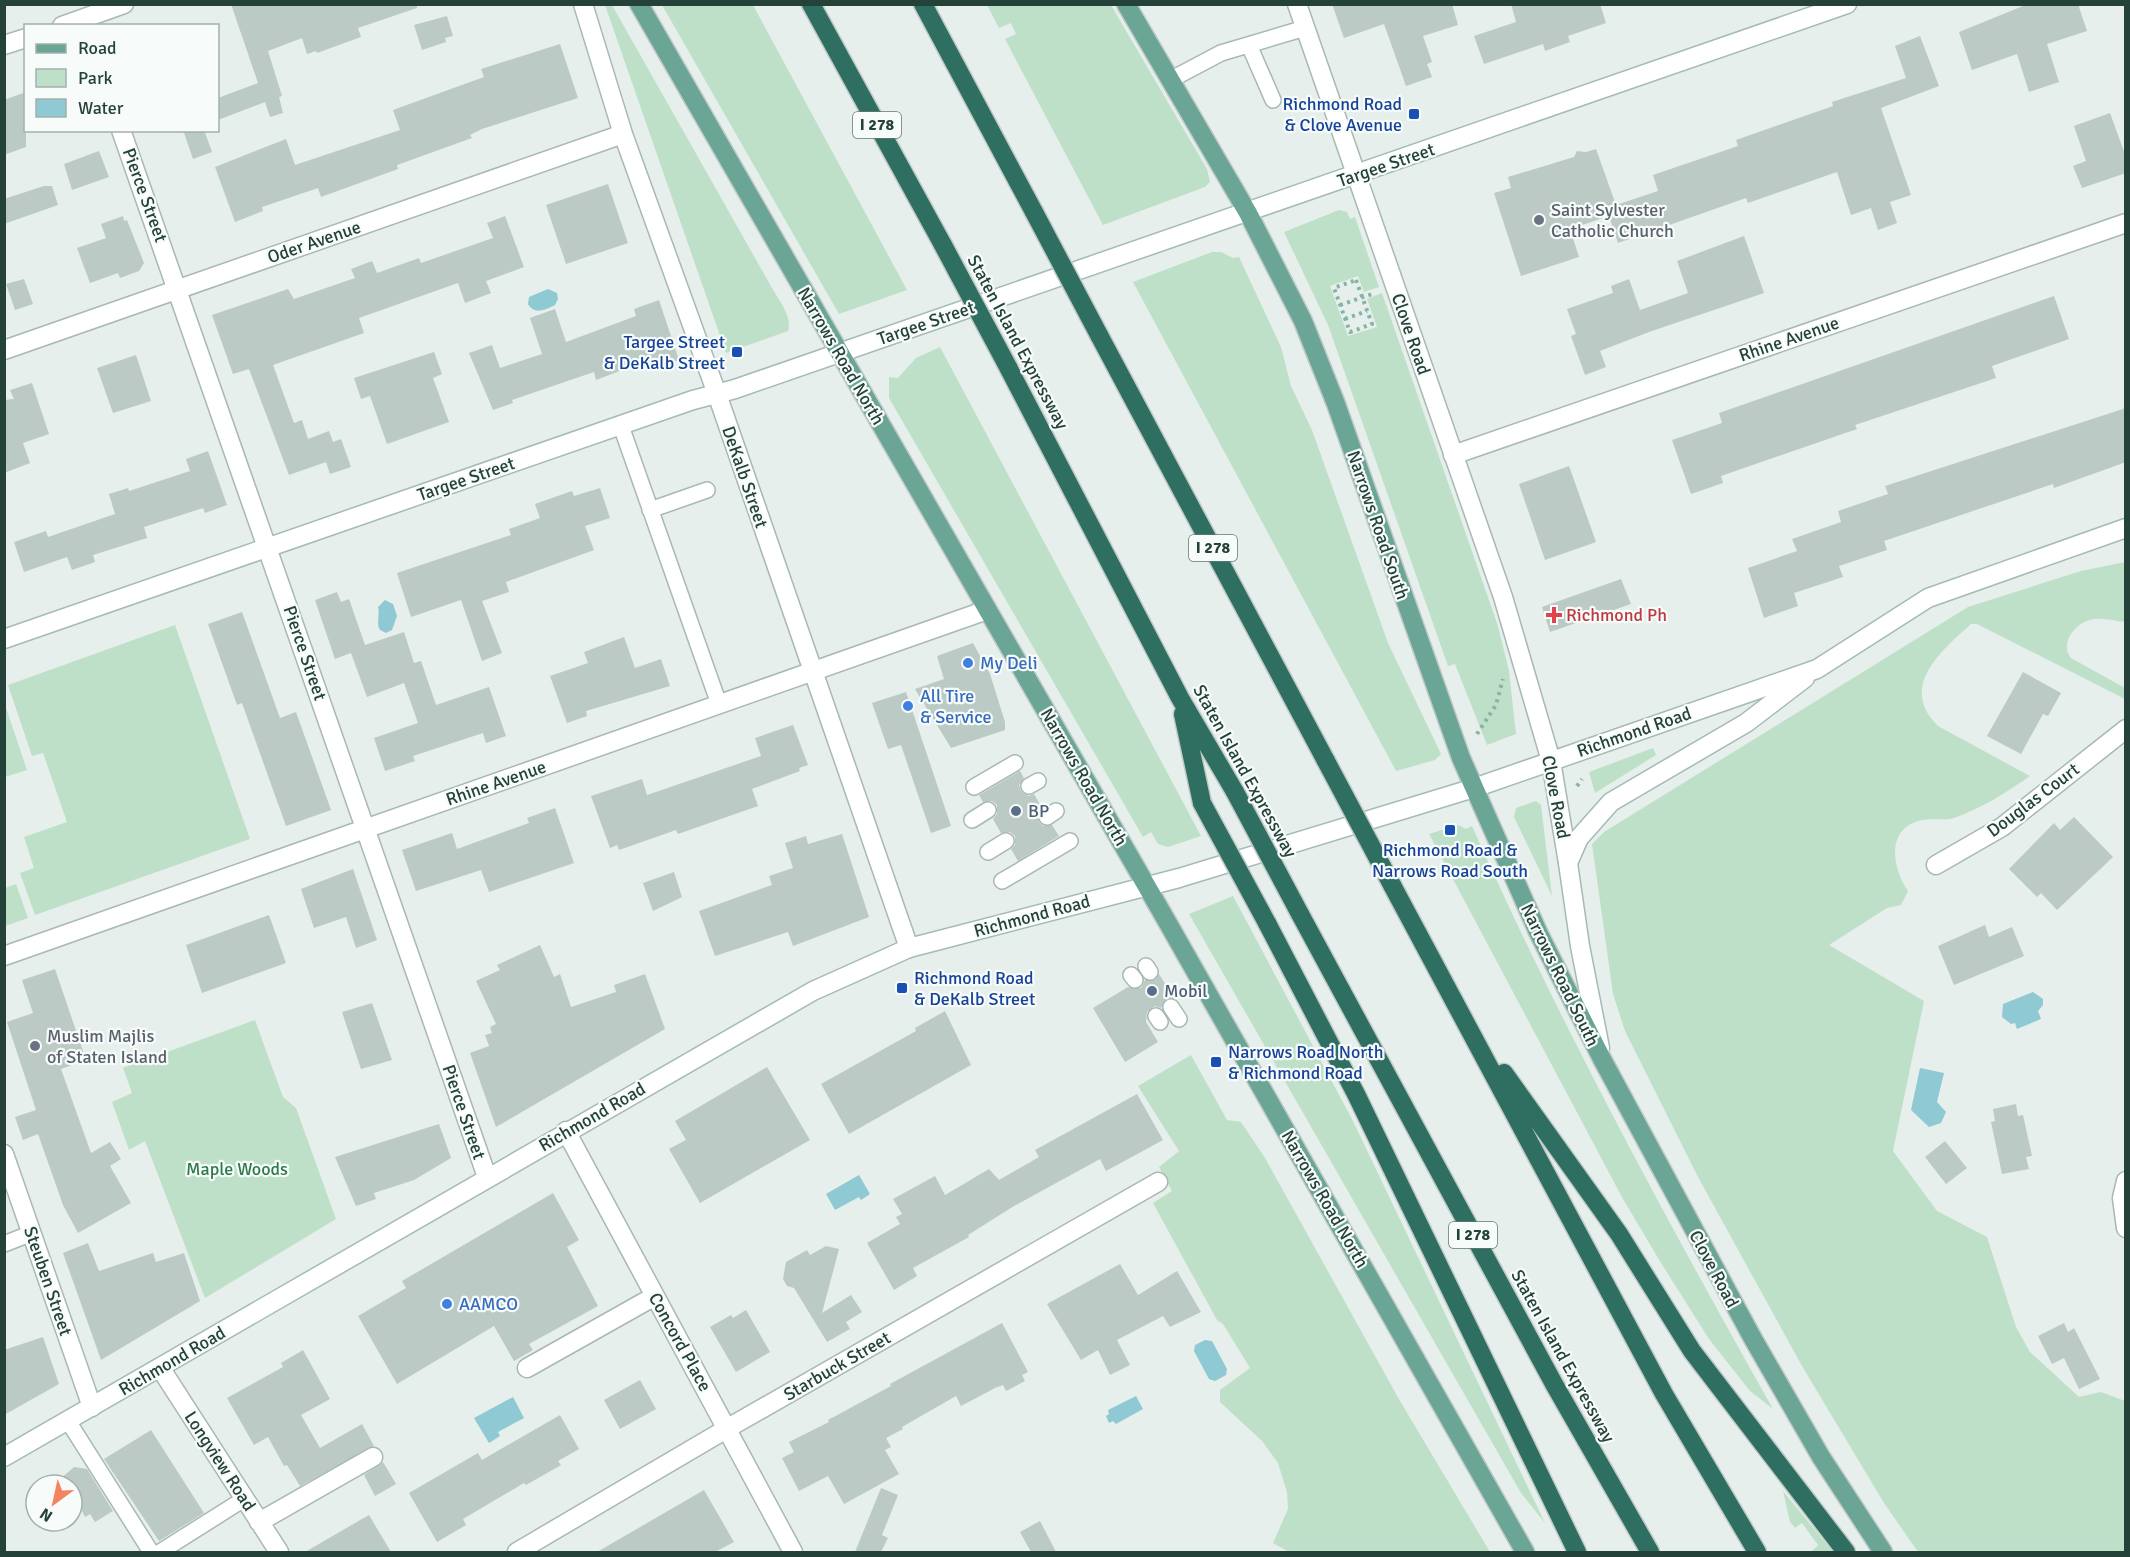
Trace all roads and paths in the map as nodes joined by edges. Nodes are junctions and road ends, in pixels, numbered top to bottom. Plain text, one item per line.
1 (124, 4) edge
2 (583, 4) edge
3 (639, 4) edge
4 (812, 4) edge
5 (923, 4) edge
6 (1126, 4) edge
7 (1297, 4) edge
8 (1847, 4) edge
9 (80, 16) edge
10 (66, 24) edge
11 (1305, 28) junction
12 (24, 39) edge
13 (4, 45) edge
14 (1248, 45) junction
15 (1170, 80) junction
16 (1273, 100) dead end
17 (122, 132) edge
18 (623, 134) junction
19 (1357, 174) junction
20 (1248, 213) junction
21 (2126, 223) edge
22 (179, 289) junction
23 (1381, 291) dead end
24 (1362, 297) junction
25 (1340, 305) junction
26 (1367, 311) junction
27 (1345, 319) junction
28 (4, 350) edge
29 (838, 352) junction
30 (717, 394) junction
31 (621, 426) junction
32 (1453, 455) junction
33 (707, 490) dead end
34 (650, 510) junction
35 (2124, 529) edge
36 (268, 548) junction
37 (987, 610) junction
38 (4, 639) edge
39 (1817, 669) junction
40 (813, 671) junction
41 (1504, 677) dead end
42 (1180, 698) junction
43 (719, 704) junction
44 (2126, 729) edge
45 (1477, 734) dead end
46 (1551, 761) junction
47 (1015, 763) dead end
48 (1582, 779) dead end
49 (1576, 786) dead end
50 (974, 787) dead end
51 (1474, 788) junction
52 (988, 810) dead end
53 (972, 820) dead end
54 (365, 829) junction
55 (1006, 841) dead end
56 (1070, 841) dead end
57 (988, 852) dead end
58 (1568, 862) junction
59 (1936, 865) dead end
60 (1002, 881) dead end
61 (1146, 886) junction
62 (909, 948) junction
63 (4, 956) edge
64 (1460, 1012) junction
65 (1602, 1059) junction
66 (566, 1131) junction
67 (4, 1154) edge
68 (487, 1177) junction
69 (2126, 1181) edge
70 (1158, 1182) dead end
71 (2126, 1228) edge
72 (32, 1233) junction
73 (4, 1244) edge
74 (655, 1296) junction
75 (527, 1368) dead end
76 (161, 1369) junction
77 (92, 1407) junction
78 (68, 1421) junction
79 (728, 1428) junction
80 (4, 1457) edge
81 (373, 1457) dead end
82 (244, 1498) junction
83 (259, 1522) junction
84 (151, 1552) edge
85 (160, 1552) edge
86 (279, 1552) edge
87 (517, 1552) edge
88 (793, 1552) edge
89 (1525, 1552) edge
90 (1577, 1552) edge
91 (1650, 1552) edge
92 (1757, 1552) edge
93 (1846, 1552) edge
94 (1883, 1552) edge

1 - 9 street
2 - 18 street, DeKalb Street
3 - 29 main road, Narrows Road North
4 - 42 highway, Staten Island Expressway / I 278, bridge
5 - 64 highway, I 278, bridge
6 - 15 main road, Narrows Road South
7 - 11 street, Clove Road
8 - 19 street, Targee Street
9 - 10 street
11 - 14 lane
11 - 19 street, Clove Road
12 - 13 street
14 - 15 lane
14 - 16 lane
15 - 20 main road, Narrows Road South
17 - 22 street, Pierce Street
18 - 22 street, Oder Avenue
18 - 30 street, DeKalb Street
19 - 20 street, Targee Street
19 - 32 street, Clove Road
20 - 29 street, Targee Street
20 - 51 main road, Narrows Road South
21 - 32 street, Rhine Avenue
22 - 28 street, Oder Avenue
22 - 36 street, Pierce Street
23 - 24 path
24 - 25 path
24 - 25 path
24 - 26 path
25 - 27 path
26 - 27 path
26 - 27 path
29 - 30 street, Targee Street
29 - 37 main road, Narrows Road North
30 - 31 street, Targee Street
30 - 40 street, DeKalb Street
31 - 34 lane
31 - 36 street, Targee Street
32 - 46 street, Clove Road
33 - 34 lane
34 - 43 lane
35 - 39 street, Richmond Road
36 - 38 street, Targee Street
36 - 54 street, Pierce Street
37 - 40 street, Rhine Avenue
37 - 61 main road, Narrows Road North
39 - 46 street, Richmond Road
39 - 58 street
40 - 43 street, Rhine Avenue
40 - 62 street, DeKalb Street
41 - 45 path
42 - 90 highway, bridge
42 - 91 highway, Staten Island Expressway / I 278, bridge
43 - 54 street, Rhine Avenue
44 - 59 street, Douglas Court
46 - 51 street, Richmond Road
46 - 58 street, Clove Road
47 - 50 lane
48 - 49 path
51 - 61 street, Richmond Road
51 - 65 main road, Narrows Road South
52 - 53 lane
54 - 63 street, Rhine Avenue
54 - 68 street, Pierce Street
55 - 57 lane
56 - 60 lane
58 - 65 street, Clove Road
61 - 62 street, Richmond Road
61 - 89 main road, Narrows Road North
62 - 66 street, Richmond Road
64 - 92 highway, I 278
64 - 93 highway
65 - 94 main road, Clove Road
66 - 68 street, Richmond Road
66 - 74 street, Concord Place
67 - 72 street, Steuben Street
68 - 76 street, Richmond Road
69 - 71 street
70 - 79 street, Starbuck Street
72 - 73 lane
72 - 77 street, Steuben Street
74 - 75 street
74 - 79 street, Concord Place
76 - 77 street, Richmond Road
76 - 82 street, Longview Road
77 - 78 street, Richmond Road
78 - 80 street, Richmond Road
78 - 84 lane
79 - 87 street, Starbuck Street
79 - 88 street, Concord Place
81 - 83 street
82 - 83 street, Longview Road
82 - 85 lane
83 - 86 street, Longview Road

